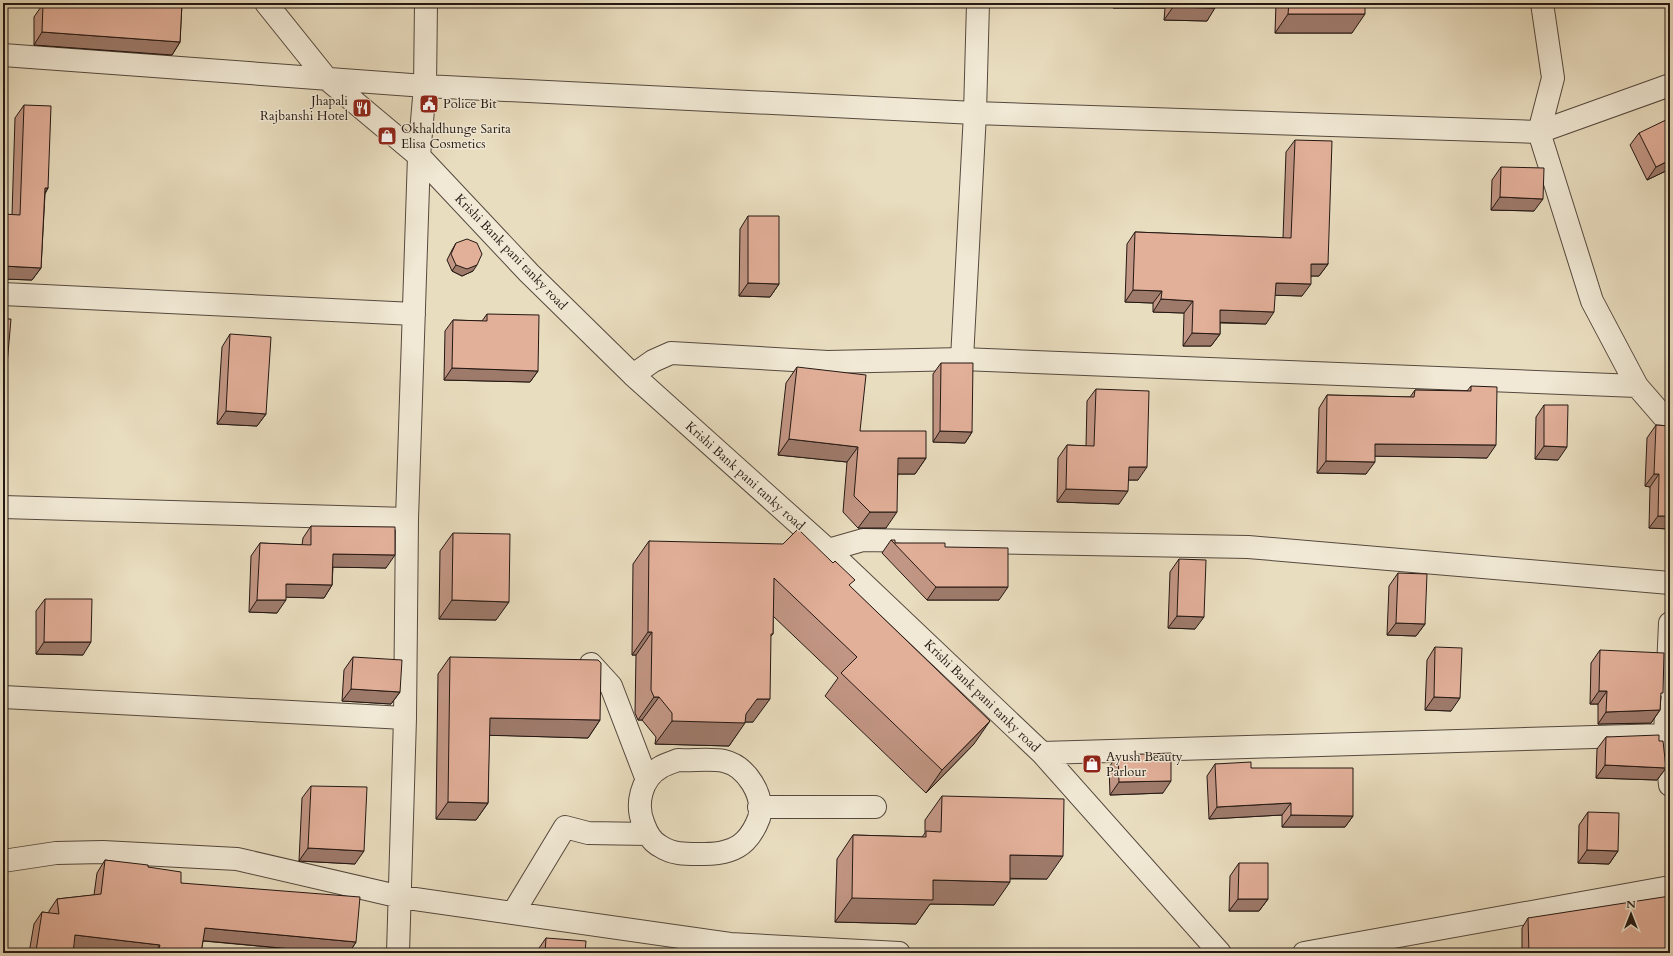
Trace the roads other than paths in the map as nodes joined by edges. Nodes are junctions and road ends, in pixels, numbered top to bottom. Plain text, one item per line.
1 (266, 3) edge
2 (426, 3) edge
3 (978, 3) edge
4 (1542, 3) edge
5 (3, 54) edge
6 (327, 79) junction
7 (1670, 85) edge
8 (425, 86) junction
9 (975, 112) junction
10 (1539, 132) junction
11 (419, 156) junction
12 (3, 294) edge
13 (414, 314) junction
14 (962, 359) junction
15 (633, 375) junction
16 (1637, 386) junction
17 (1670, 424) edge
18 (3, 507) edge
19 (407, 519) junction
20 (828, 550) junction
21 (1670, 583) edge
22 (1670, 624) edge
23 (591, 664) edge
24 (3, 697) edge
25 (405, 718) junction
26 (1665, 735) junction
27 (1042, 753) junction
28 (647, 780) junction
29 (1670, 785) edge
30 (759, 806) junction
31 (875, 807) dead end
32 (648, 834) junction
33 (3, 861) edge
34 (1670, 887) edge
35 (401, 897) junction
36 (513, 913) junction
37 (398, 953) edge
38 (899, 953) edge
39 (1220, 953) edge
40 (1304, 953) edge

1 - 6 street, Krishi Bank pani tanky road
2 - 8 street
3 - 9 street
4 - 10 street
5 - 6 street
6 - 8 street
6 - 11 street, Krishi Bank pani tanky road
7 - 10 street
8 - 9 street
8 - 11 street
9 - 10 street
9 - 14 street
10 - 16 street
11 - 13 street
11 - 15 street, Krishi Bank pani tanky road
12 - 13 street
13 - 19 street
14 - 15 street
14 - 16 street
15 - 20 street, Krishi Bank pani tanky road
16 - 17 street
18 - 19 street
19 - 25 street
20 - 21 street
20 - 27 street, Krishi Bank pani tanky road
22 - 26 street
23 - 28 street
24 - 25 street
25 - 35 street
26 - 27 street
26 - 29 street
27 - 39 street, Krishi Bank pani tanky road
28 - 30 street
28 - 32 street
30 - 31 street
30 - 32 street
32 - 36 street
33 - 35 street
34 - 40 street
35 - 36 street
35 - 37 street
36 - 38 street

